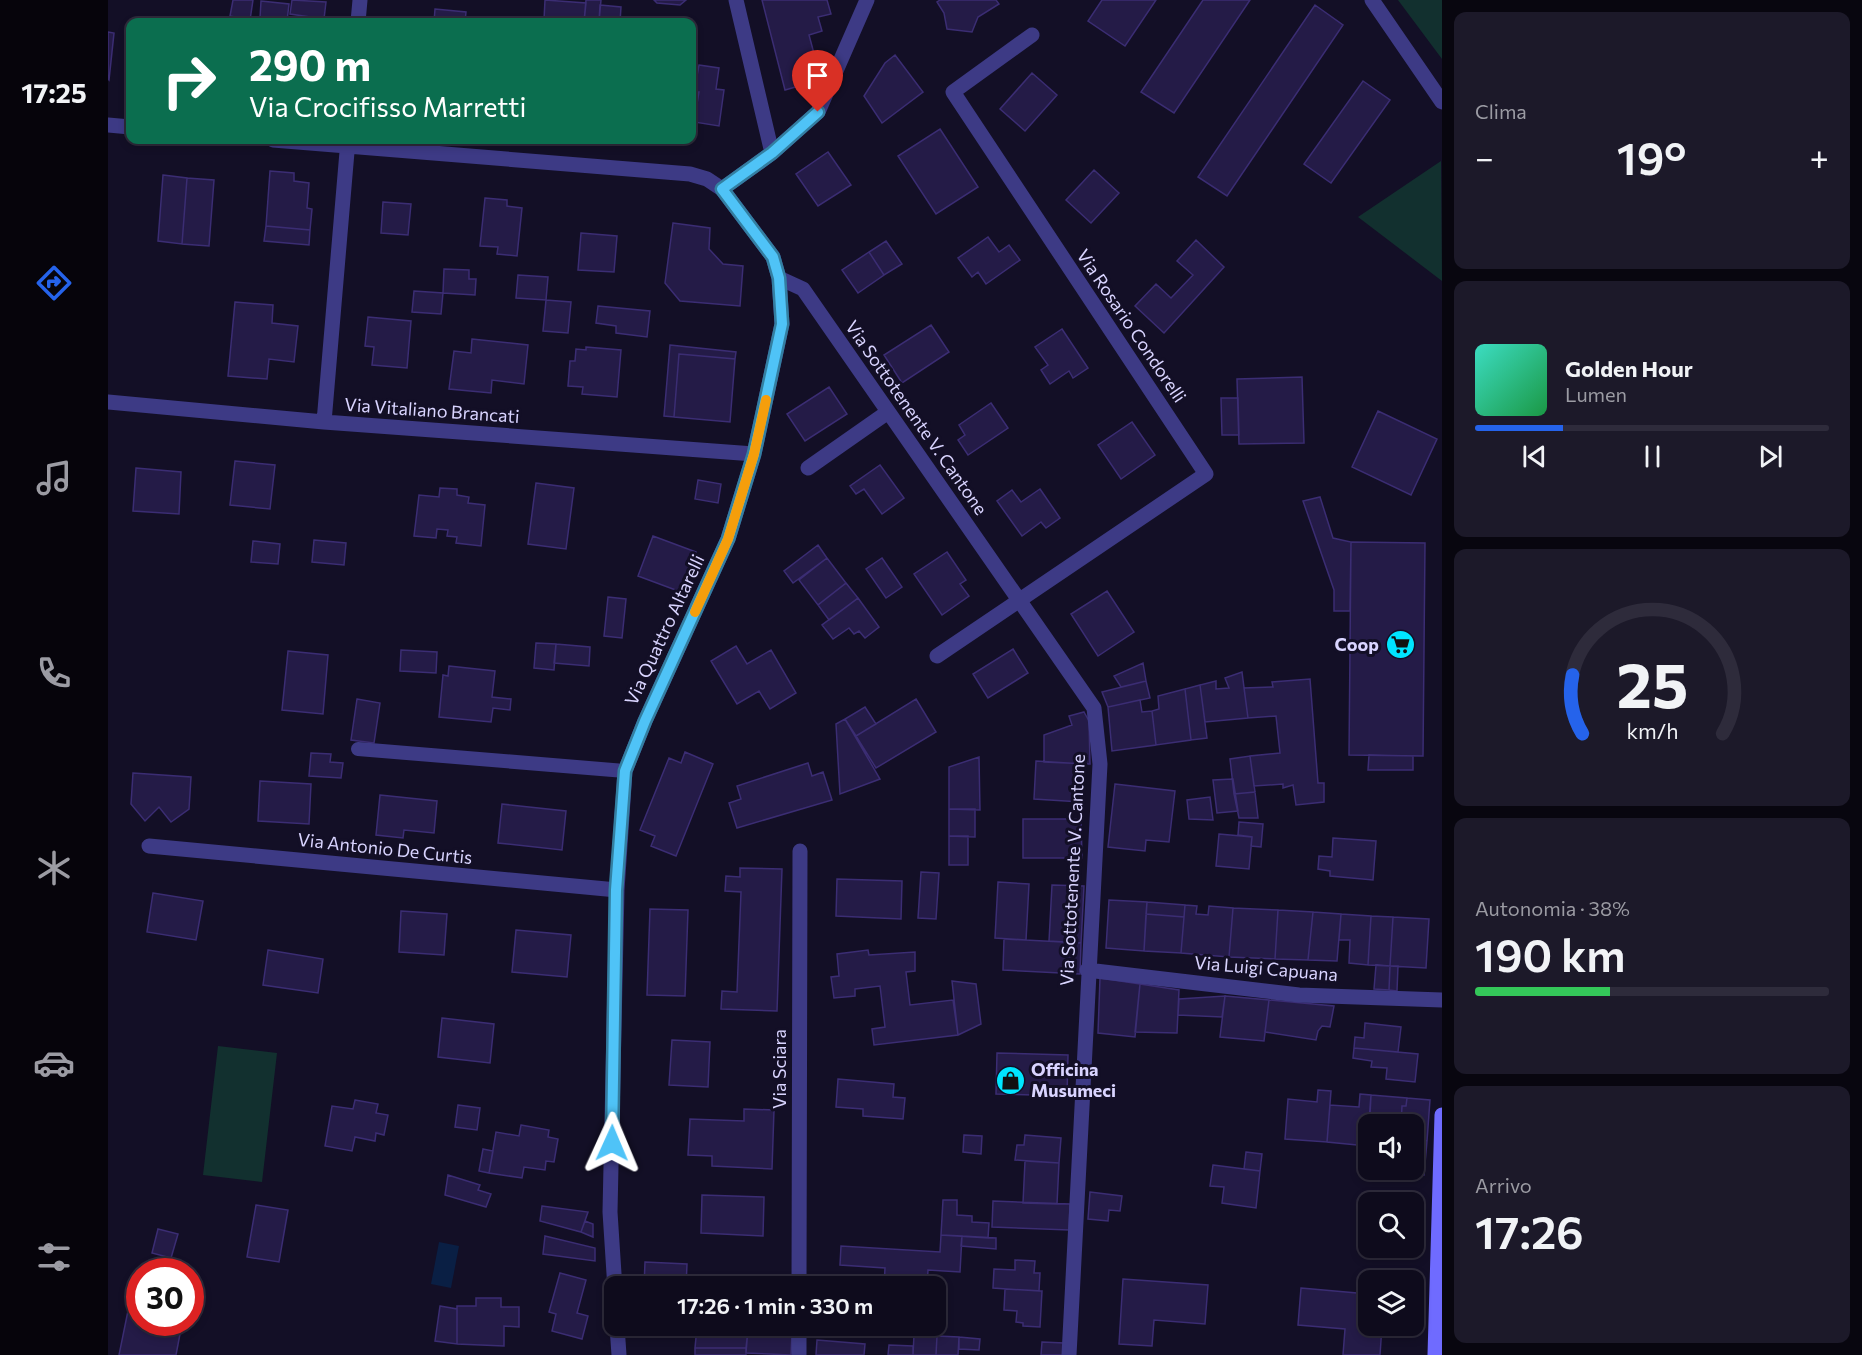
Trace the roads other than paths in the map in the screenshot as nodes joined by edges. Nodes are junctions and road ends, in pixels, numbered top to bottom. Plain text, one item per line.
1 (360, 0) edge
2 (736, 0) edge
3 (867, 0) edge
4 (1372, 0) edge
5 (358, 18) edge
6 (1032, 35) dead end
7 (1442, 102) edge
8 (108, 125) edge
9 (126, 127) edge
10 (347, 144) edge
11 (358, 144) edge
12 (772, 153) junction
13 (722, 189) junction
14 (779, 278) junction
15 (108, 402) edge
16 (888, 412) junction
17 (324, 422) junction
18 (754, 454) junction
19 (808, 468) dead end
20 (1018, 599) junction
21 (937, 656) dead end
22 (358, 749) dead end
23 (625, 771) junction
24 (150, 846) dead end
25 (800, 851) dead end
26 (616, 890) junction
27 (1088, 970) junction
28 (1442, 1000) edge
29 (1442, 1115) edge
30 (614, 1276) edge
31 (799, 1276) edge
32 (618, 1336) edge
33 (799, 1336) edge
34 (619, 1355) edge
35 (799, 1355) edge
36 (1069, 1355) edge
37 (1435, 1355) edge

1 - 5 street
2 - 12 street
3 - 12 street
4 - 7 street
6 - 20 street, Via Rosario Condorelli
8 - 9 street
10 - 17 street
11 - 13 street
12 - 13 street
13 - 14 street, Via Quattro Altarelli
14 - 16 street, Via Sottotenente V. Cantone
14 - 18 street, Via Quattro Altarelli
15 - 17 street, Via Vitaliano Brancati
16 - 19 street
16 - 20 street, Via Sottotenente V. Cantone
17 - 18 street, Via Vitaliano Brancati
18 - 23 street, Via Quattro Altarelli
20 - 21 street
20 - 27 street, Via Sottotenente V. Cantone
22 - 23 lane
23 - 26 street, Via Quattro Altarelli
24 - 26 street, Via Antonio De Curtis
25 - 31 street, Via Sciara
26 - 30 street, Via Quattro Altarelli
27 - 28 street, Via Luigi Capuana
27 - 36 street, Via Sottotenente V. Cantone
29 - 37 main road
32 - 34 street
33 - 35 street

